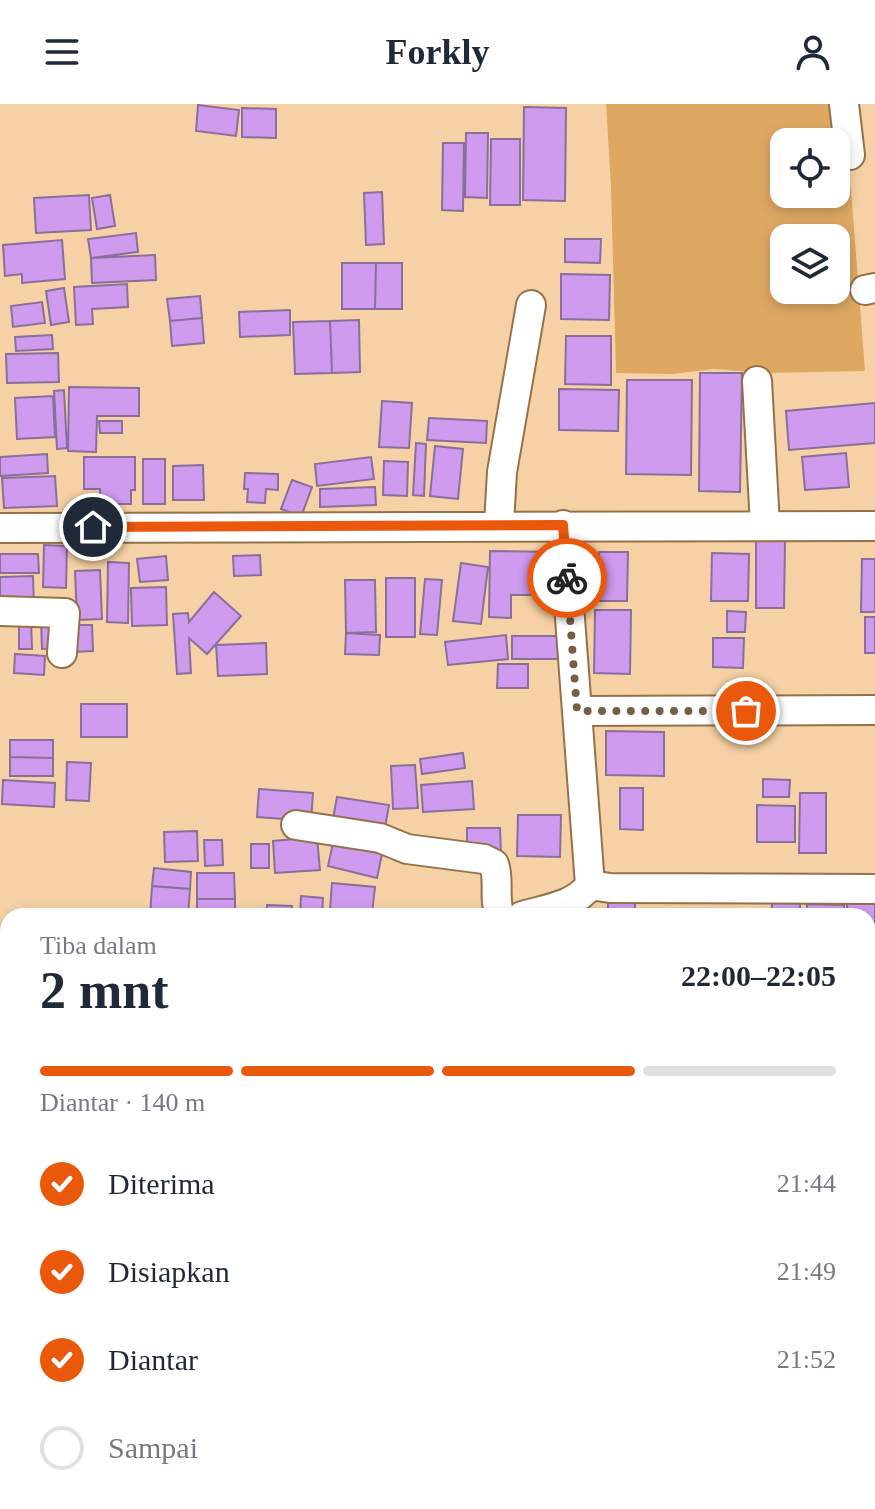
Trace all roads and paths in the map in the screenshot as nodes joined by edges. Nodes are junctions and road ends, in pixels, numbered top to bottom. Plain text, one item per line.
1 (844, 104) edge
2 (847, 128) edge
3 (531, 305) dead end
4 (757, 381) dead end
5 (499, 524) junction
6 (563, 525) junction
7 (765, 525) junction
8 (875, 526) edge
9 (0, 528) edge
10 (0, 611) edge
11 (62, 653) dead end
12 (875, 710) edge
13 (577, 711) junction
14 (296, 825) dead end
15 (590, 885) junction
16 (875, 889) edge
17 (497, 908) edge
18 (551, 908) edge

1 - 2 street
3 - 5 street
4 - 7 street
5 - 6 street
5 - 9 street
6 - 7 street
6 - 13 street
7 - 8 street
10 - 11 street
12 - 13 street
13 - 15 street
14 - 17 street
15 - 16 street
15 - 18 street

